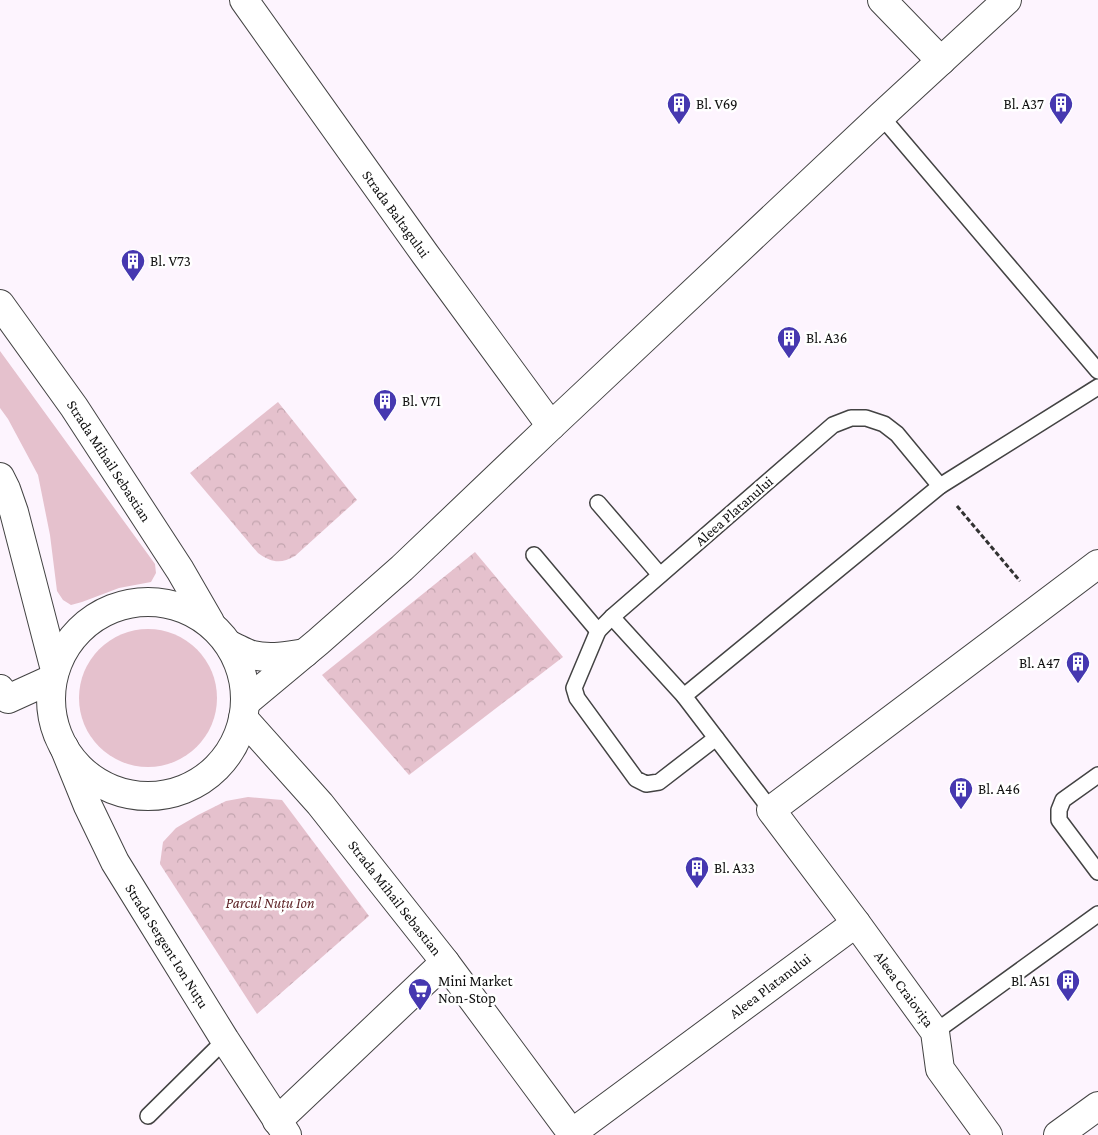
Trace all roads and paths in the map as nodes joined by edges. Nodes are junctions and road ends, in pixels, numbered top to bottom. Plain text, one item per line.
1 (244, 0) edge
2 (882, 0) edge
3 (1006, 0) edge
4 (941, 60) junction
5 (881, 116) junction
6 (0, 304) edge
7 (1098, 371) edge
8 (1098, 388) edge
9 (551, 426) junction
10 (0, 477) edge
11 (940, 486) junction
12 (598, 503) dead end
13 (534, 555) dead end
14 (1098, 564) edge
15 (660, 575) junction
16 (1042, 607) junction
17 (612, 617) junction
18 (210, 624) junction
19 (598, 631) junction
20 (230, 645) junction
21 (306, 652) junction
22 (54, 674) junction
23 (684, 696) junction
24 (2, 698) edge
25 (244, 710) junction
26 (716, 738) junction
27 (64, 747) junction
28 (1098, 775) edge
29 (771, 810) junction
30 (1098, 872) edge
31 (1098, 914) edge
32 (856, 923) junction
33 (446, 962) junction
34 (936, 1032) junction
35 (225, 1040) junction
36 (1098, 1106) edge
37 (148, 1116) dead end
38 (282, 1128) edge
39 (573, 1134) edge
40 (988, 1135) edge
41 (1058, 1135) edge

1 - 9 street, Strada Baltagului
2 - 4 street
3 - 4 street
4 - 5 street
5 - 7 lane
5 - 9 street
6 - 18 street, Strada Mihail Sebastian
8 - 11 lane
9 - 21 street
10 - 22 street
11 - 15 lane, Aleea Platanului
11 - 16 path
11 - 23 lane
12 - 15 lane
13 - 19 lane
14 - 16 street
15 - 17 lane, Aleea Platanului
16 - 29 street
17 - 19 lane, Aleea Platanului
17 - 23 lane
18 - 20 street
18 - 22 street
19 - 26 lane
20 - 21 street
20 - 25 street
21 - 25 street
22 - 24 street
22 - 27 street
23 - 26 lane
25 - 27 street
25 - 33 street, Strada Mihail Sebastian
26 - 29 lane
27 - 35 street, Strada Sergent Ion Nuțu
28 - 30 lane
29 - 32 street
31 - 34 lane
32 - 34 street, Aleea Craiovița
32 - 39 street, Aleea Platanului
33 - 38 street
33 - 39 street, Strada Mihail Sebastian
34 - 40 street, Aleea Craiovița
35 - 37 lane
35 - 38 street, Strada Sergent Ion Nuțu
36 - 41 street

